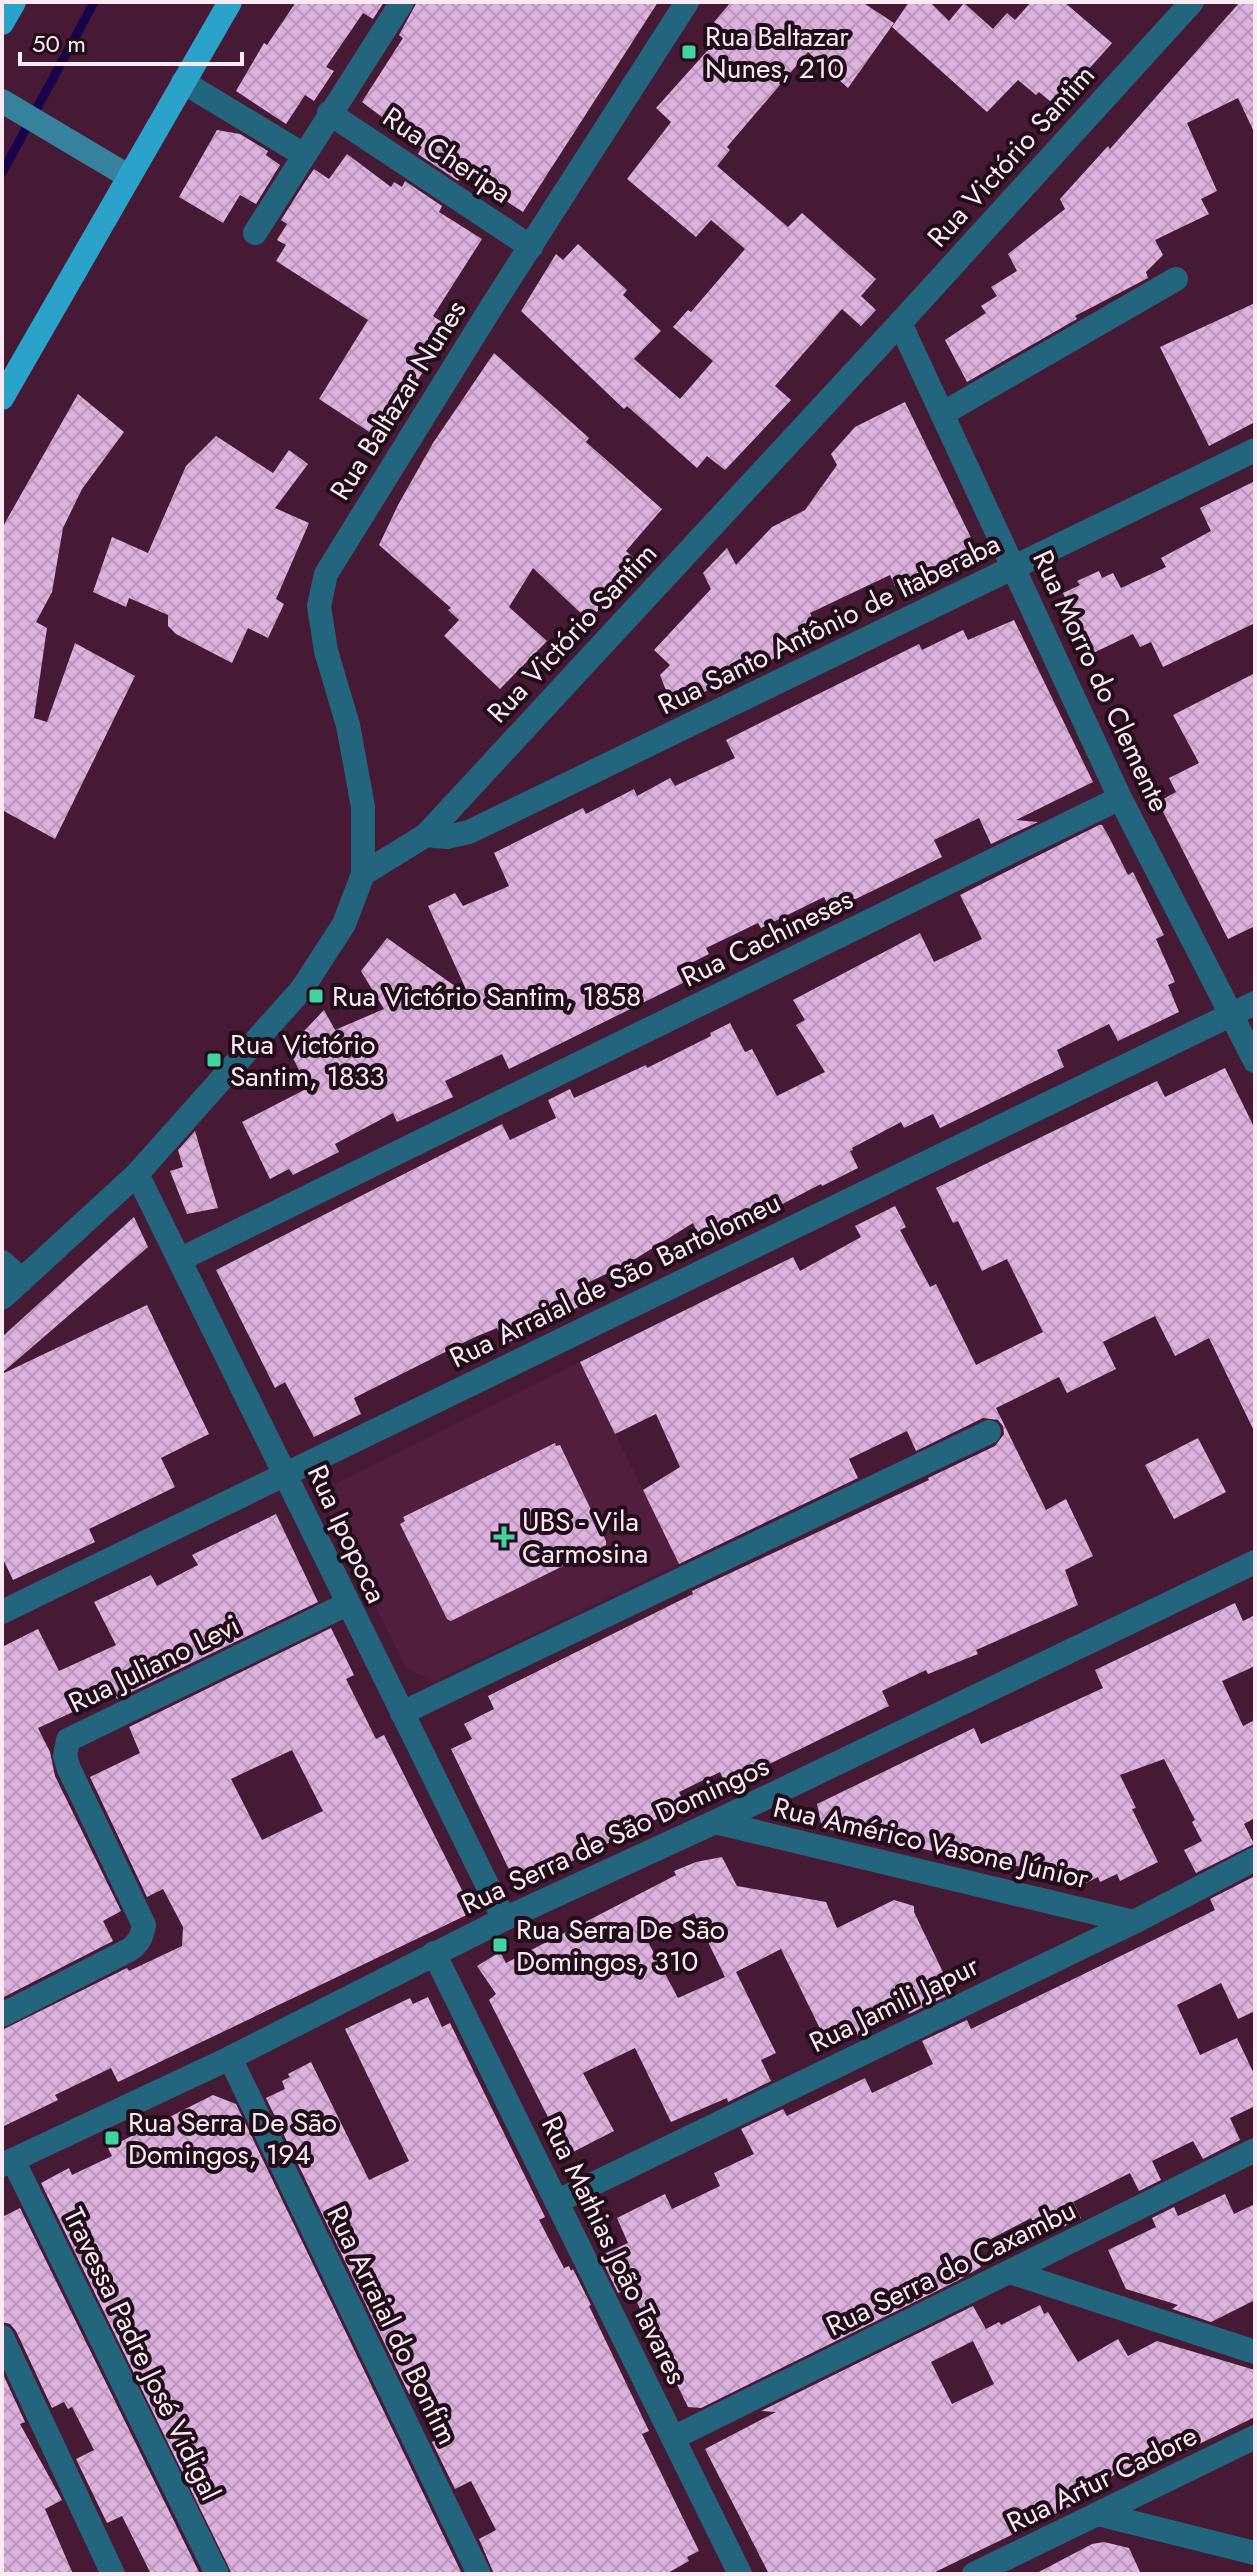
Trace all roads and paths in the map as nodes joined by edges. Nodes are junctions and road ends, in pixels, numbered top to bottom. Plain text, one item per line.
1 (14, 2) edge
2 (402, 2) edge
3 (687, 2) edge
4 (1192, 2) edge
5 (223, 7) edge
6 (2, 23) edge
7 (183, 82) junction
8 (6, 103) edge
9 (329, 113) junction
10 (304, 155) junction
11 (128, 176) junction
12 (255, 233) dead end
13 (531, 247) junction
14 (1176, 279) dead end
15 (900, 323) junction
16 (2, 398) edge
17 (942, 414) junction
18 (1255, 450) edge
19 (1015, 568) junction
20 (1120, 798) junction
21 (426, 835) junction
22 (363, 874) junction
23 (1255, 1003) edge
24 (1232, 1014) junction
25 (1255, 1061) edge
26 (137, 1174) junction
27 (181, 1259) junction
28 (2, 1262) edge
29 (22, 1280) junction
30 (2, 1298) edge
31 (989, 1432) dead end
32 (286, 1474) junction
33 (1255, 1562) edge
34 (347, 1604) junction
35 (2, 1612) edge
36 (402, 1713) junction
37 (715, 1822) junction
38 (1255, 1859) edge
39 (504, 1919) junction
40 (1134, 1922) junction
41 (434, 1953) junction
42 (2, 2015) edge
43 (230, 2058) junction
44 (1255, 2150) edge
45 (8, 2162) edge
46 (558, 2201) junction
47 (1010, 2272) junction
48 (2, 2337) edge
49 (1255, 2352) edge
50 (1255, 2437) edge
51 (673, 2438) junction
52 (1098, 2514) junction
53 (1255, 2553) edge
54 (113, 2574) edge
55 (217, 2574) edge
56 (479, 2574) edge
57 (740, 2574) edge
58 (974, 2574) edge

1 - 6 highway
2 - 9 street
3 - 13 street, Rua Baltazar Nunes
4 - 15 street, Rua Victório Santim
5 - 7 highway
7 - 10 street
7 - 11 highway
8 - 11 main road
9 - 10 street
9 - 13 street, Rua Cheripa
10 - 12 street
11 - 16 highway
13 - 22 street, Rua Baltazar Nunes
14 - 17 street
15 - 17 street, Rua Morro do Clemente
15 - 21 street, Rua Victório Santim
17 - 19 street, Rua Morro do Clemente
18 - 19 street, Rua Santo Antônio de Itaberaba
19 - 20 street, Rua Morro do Clemente
19 - 21 street, Rua Santo Antônio de Itaberaba
20 - 24 street, Rua Morro do Clemente
20 - 27 street, Rua Cachineses
21 - 22 street, Rua Victório Santim
22 - 26 street
23 - 24 street, Rua Arraial de São Bartolomeu
24 - 25 street, Rua Morro do Clemente
24 - 32 street, Rua Arraial de São Bartolomeu
26 - 27 street, Rua Ipopoca
26 - 29 street
27 - 32 street, Rua Ipopoca
28 - 29 street
29 - 30 street
31 - 36 street
32 - 34 street, Rua Ipopoca
32 - 35 street, Rua Arraial de São Bartolomeu
33 - 37 street, Rua Serra de São Domingos
34 - 36 street, Rua Ipopoca
34 - 42 street, Rua Juliano Levi
36 - 39 street, Rua Ipopoca
37 - 39 street, Rua Serra de São Domingos
37 - 40 street, Rua Américo Vasone Júnior
38 - 40 street, Rua Jamili Japur
39 - 41 street, Rua Serra de São Domingos
40 - 46 street, Rua Jamili Japur
41 - 43 street, Rua Serra de São Domingos
41 - 46 street, Rua Mathias João Tavares
43 - 45 street, Rua Serra de São Domingos
43 - 56 street, Rua Arraial do Bonfim
44 - 47 street, Rua Serra do Caxambu
45 - 55 street, Travessa Padre José Vidigal
46 - 51 street, Rua Mathias João Tavares
47 - 49 street
47 - 51 street, Rua Serra do Caxambu
48 - 54 street
50 - 52 street, Rua Artur Cadore
51 - 57 street, Rua Mathias João Tavares
52 - 53 street
52 - 58 street, Rua Artur Cadore

